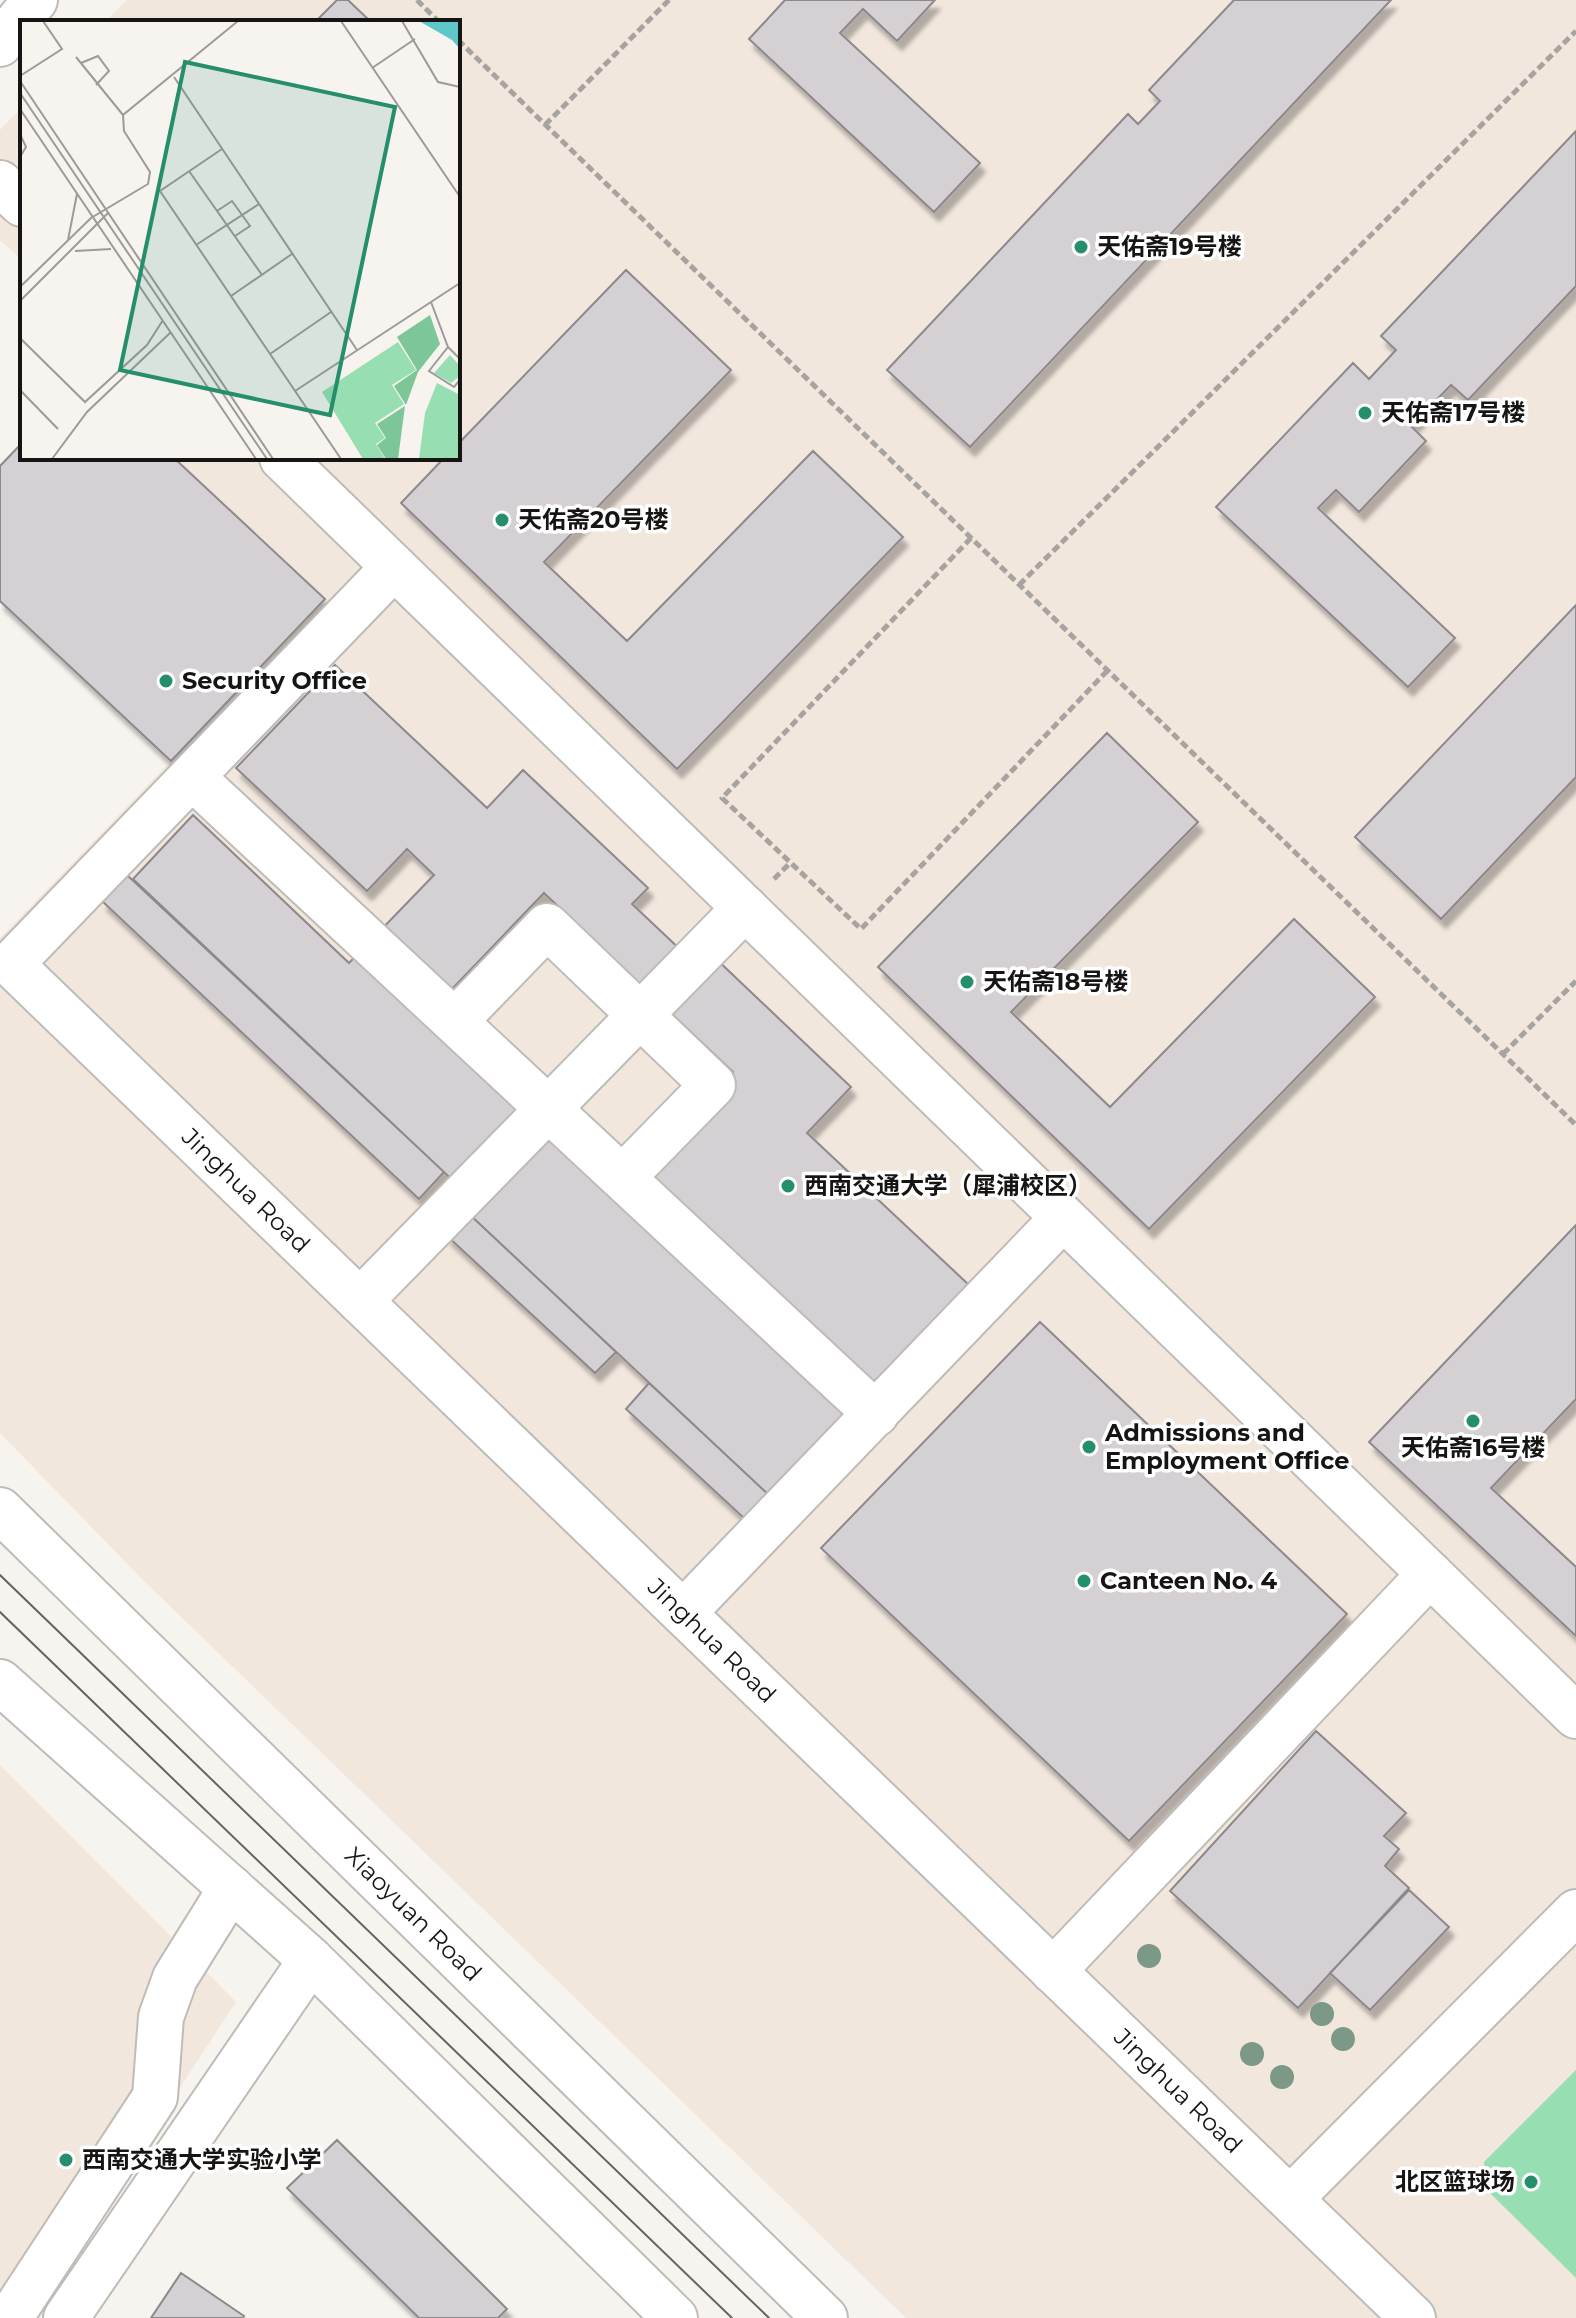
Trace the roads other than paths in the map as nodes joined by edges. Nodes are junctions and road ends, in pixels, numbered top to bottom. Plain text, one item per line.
1 (35, 0) edge
2 (0, 44) edge
3 (0, 183) edge
4 (20, 202) edge
5 (284, 460) edge
6 (394, 567) junction
7 (193, 778) junction
8 (745, 908) junction
9 (639, 1014) junction
10 (455, 1021) junction
11 (548, 1106) junction
12 (623, 1177) junction
13 (1063, 1218) junction
14 (360, 1301) junction
15 (876, 1414) junction
16 (0, 1510) edge
17 (1430, 1574) junction
18 (683, 1613) junction
19 (0, 1682) edge
20 (1576, 1716) edge
21 (231, 1888) junction
22 (1576, 1912) edge
23 (311, 1960) junction
24 (1053, 1971) junction
25 (1290, 2199) junction
26 (10, 2318) edge
27 (66, 2318) edge
28 (675, 2318) edge
29 (825, 2318) edge
30 (1413, 2318) edge

1 - 2 street
3 - 4 street
5 - 6 street
6 - 7 street
6 - 8 street
7 - 10 street
7 - 14 street, Jinghua Road
8 - 9 street
8 - 13 street
9 - 10 street
9 - 11 street
9 - 12 street
10 - 11 street
11 - 12 street
11 - 14 street
12 - 15 street
13 - 15 street
13 - 17 street
14 - 18 street, Jinghua Road
15 - 18 street
16 - 29 street, Xiaoyuan Road
17 - 20 street
17 - 24 street
18 - 24 street, Jinghua Road
19 - 21 street
21 - 23 street
21 - 26 street
22 - 25 street
23 - 27 street
23 - 28 street
24 - 25 street, Jinghua Road
25 - 30 street, Jinghua Road

